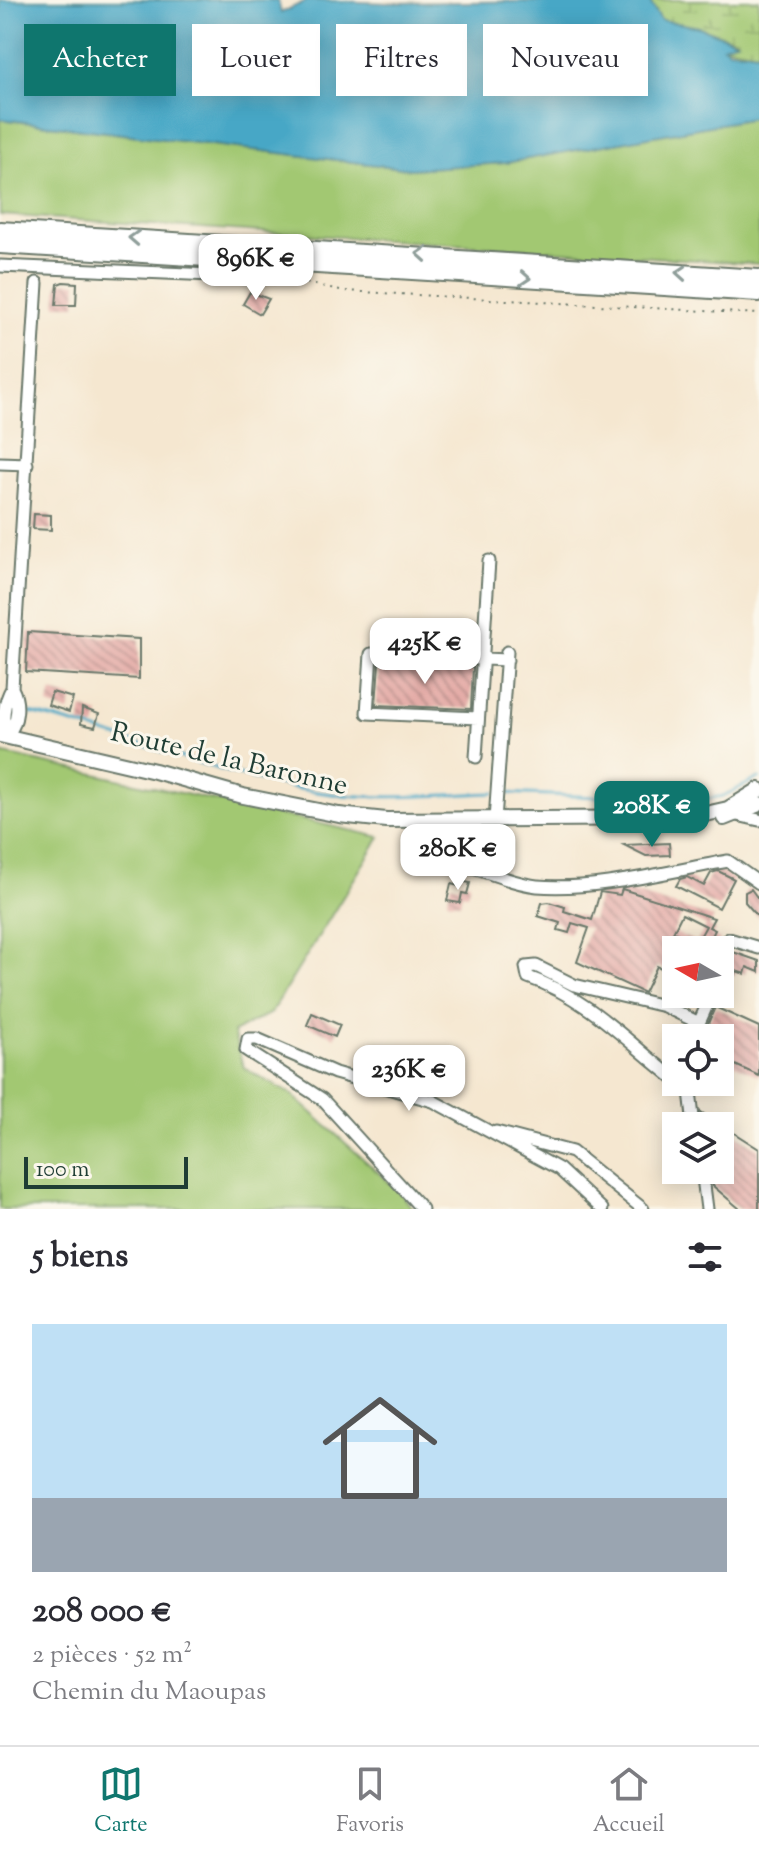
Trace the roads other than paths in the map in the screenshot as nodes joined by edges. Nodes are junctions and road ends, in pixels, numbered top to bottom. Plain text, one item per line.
1 (0, 230) edge
2 (0, 245) edge
3 (0, 266) edge
4 (282, 278) road end
5 (759, 278) edge
6 (37, 283) dead end
7 (759, 293) edge
8 (0, 463) edge
9 (27, 464) junction
10 (489, 561) dead end
11 (482, 659) junction
12 (478, 718) junction
13 (4, 736) edge
14 (476, 757) dead end
15 (757, 805) edge
16 (688, 818) junction
17 (495, 820) junction
18 (447, 864) dead end
19 (759, 883) edge
20 (734, 940) edge
21 (759, 948) edge
22 (662, 1006) edge
23 (668, 1008) edge
24 (706, 1008) edge
25 (662, 1068) edge
26 (484, 1129) junction
27 (704, 1184) edge
28 (422, 1209) edge
29 (602, 1209) edge
30 (643, 1209) edge
31 (707, 1209) edge

5 -> 1 highway
2 -> 7 highway
3 - 4 street
6 - 9 street
8 - 9 street
9 - 13 street
10 - 11 street
11 - 12 street
11 - 12 street
11 - 17 street
12 - 14 street
13 - 17 main road, Route de la Baronne
15 - 16 main road, Route de la Baronne
15 - 16 main road, Route de la Baronne
16 - 17 main road, Route de la Baronne
18 - 19 street
20 - 21 street
22 - 25 street
23 - 24 street
26 - 28 street
26 - 29 street
26 - 30 street
27 - 31 street

